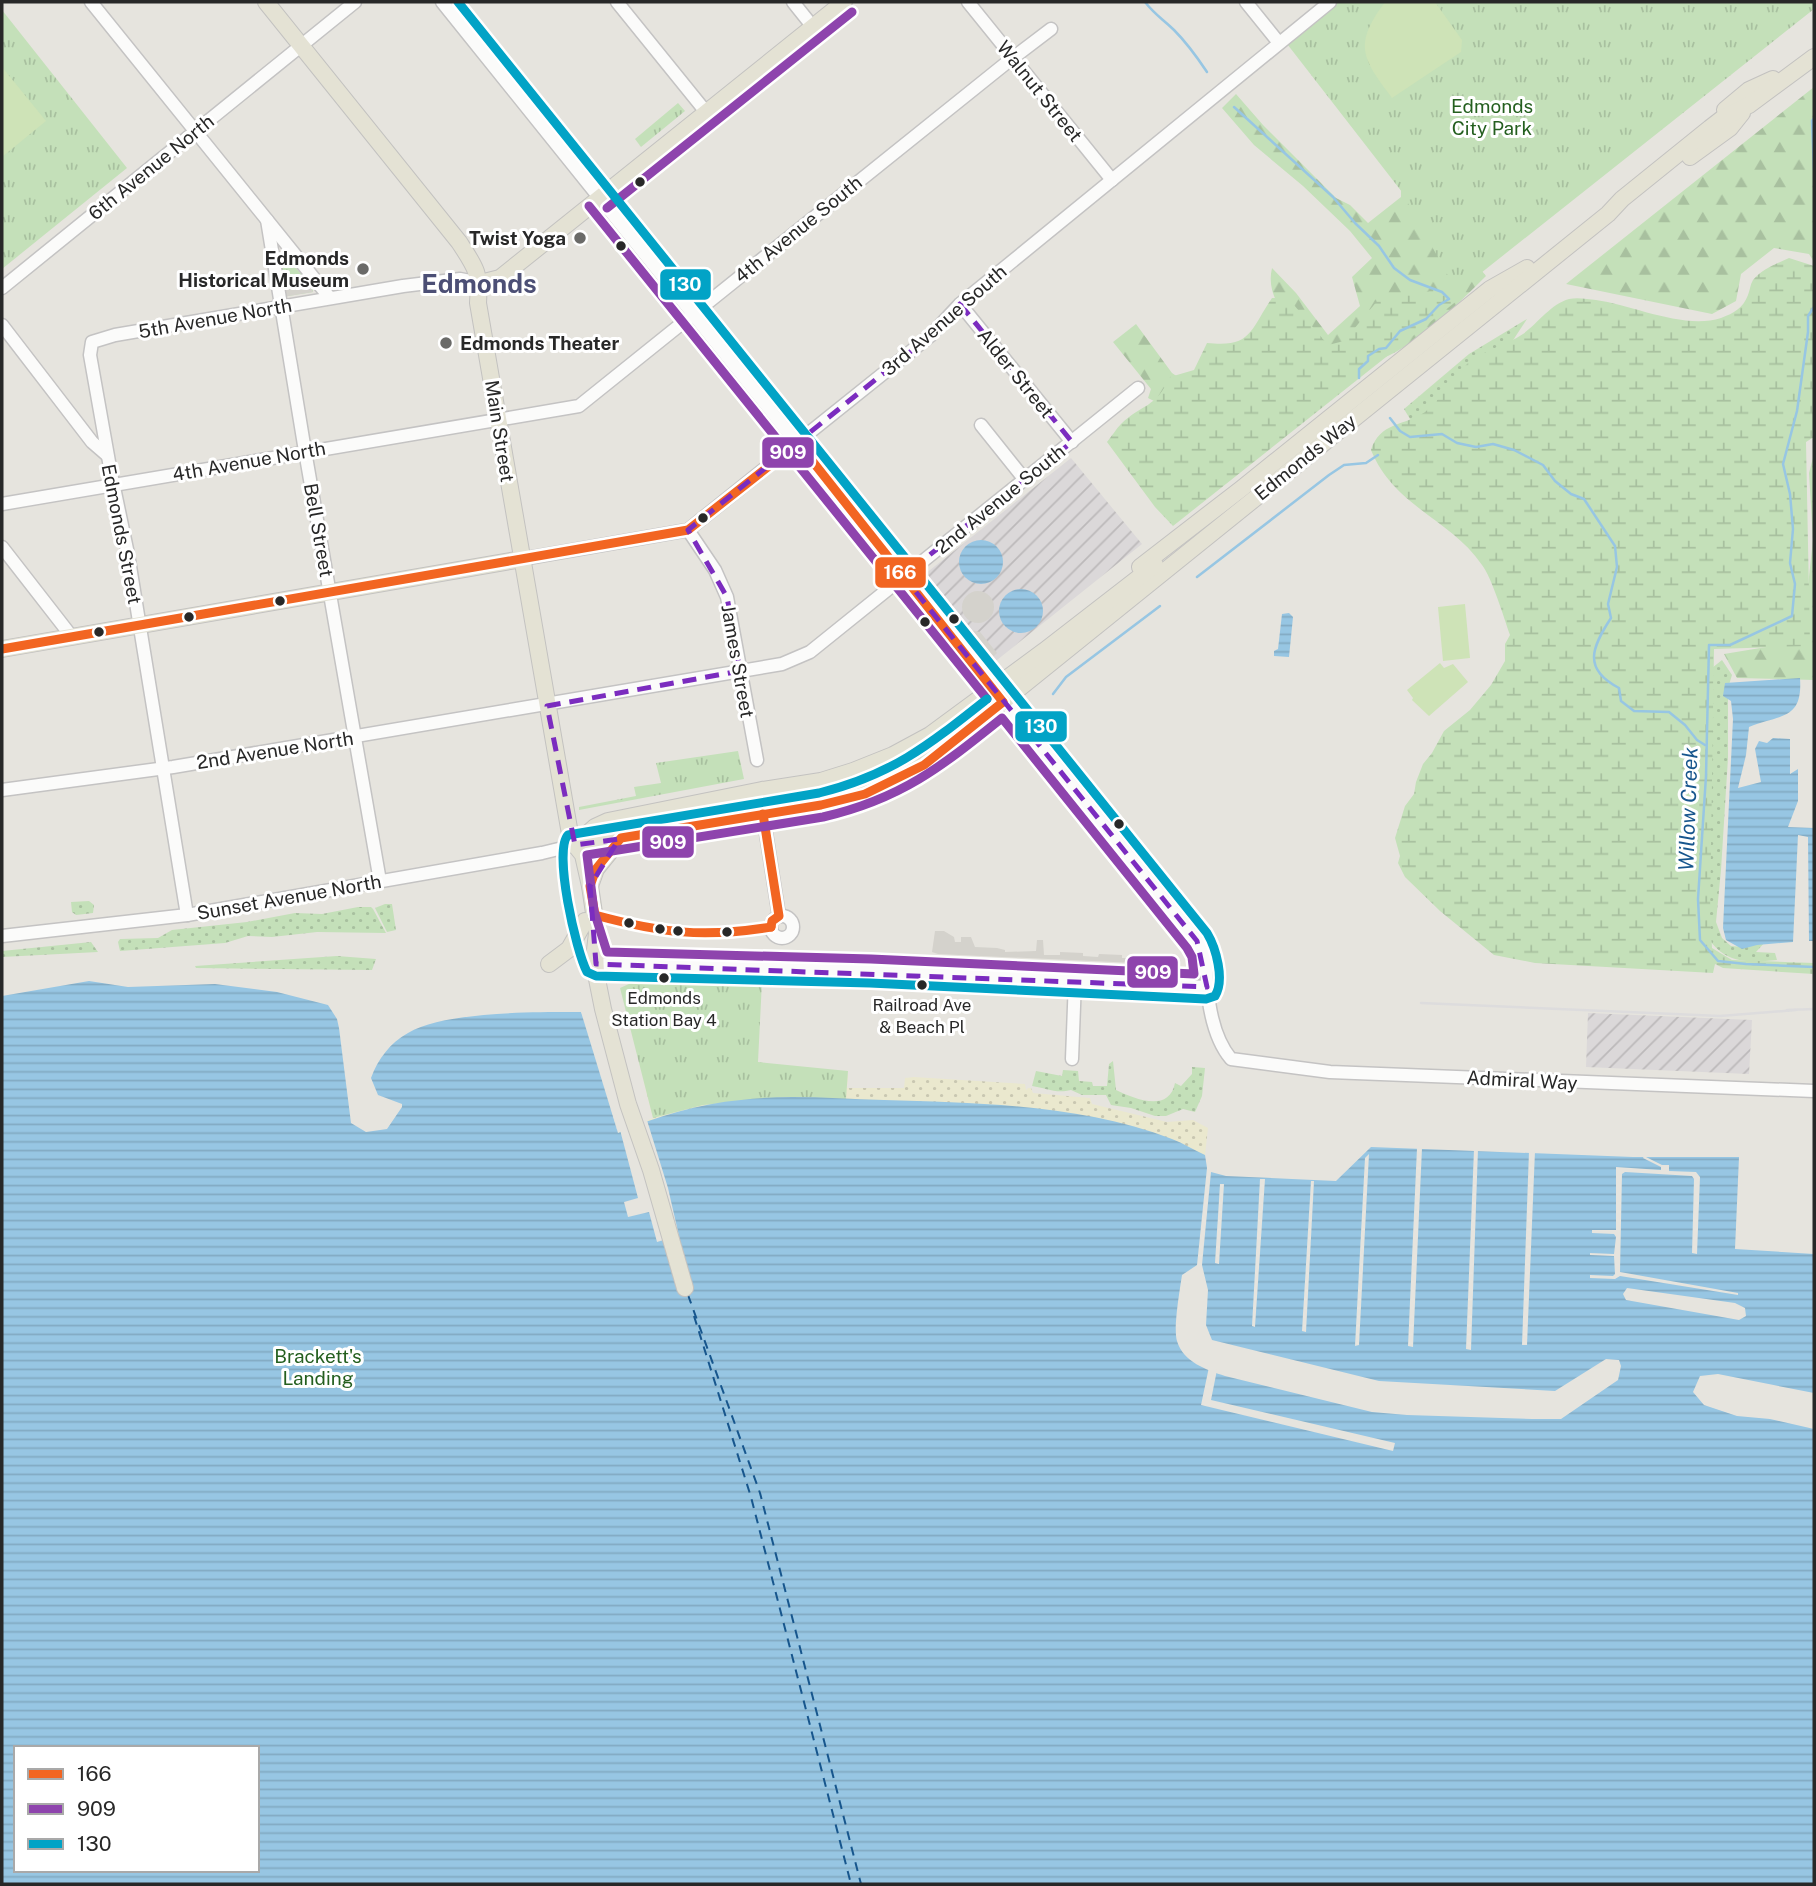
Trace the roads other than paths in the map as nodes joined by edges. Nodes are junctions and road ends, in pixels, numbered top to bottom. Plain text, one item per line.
1 (91, 2) edge
2 (266, 2) edge
3 (355, 2) edge
4 (442, 2) edge
5 (617, 2) edge
6 (793, 2) edge
7 (844, 2) edge
8 (968, 2) edge
9 (1246, 2) edge
10 (1331, 2) edge
11 (813, 27) junction
12 (1051, 29) dead end
13 (1279, 44) junction
14 (301, 46) junction
15 (1013, 58) junction
16 (1812, 59) edge
17 (706, 113) junction
18 (194, 132) junction
19 (1112, 180) junction
20 (599, 198) junction
21 (267, 220) junction
22 (480, 283) junction
23 (2, 288) edge
24 (330, 298) junction
25 (960, 304) junction
26 (282, 307) junction
27 (693, 314) junction
28 (2, 325) edge
29 (116, 335) joint
30 (1138, 388) dead end
31 (497, 418) junction
32 (981, 425) dead end
33 (1072, 442) junction
34 (797, 443) junction
35 (305, 452) junction
36 (107, 454) junction
37 (1025, 480) junction
38 (113, 485) junction
39 (2, 504) edge
40 (688, 530) junction
41 (2, 547) edge
42 (522, 559) junction
43 (904, 576) junction
44 (330, 592) junction
45 (140, 625) junction
46 (72, 637) junction
47 (2, 649) edge
48 (740, 671) junction
49 (992, 687) junction
50 (1003, 702) junction
51 (547, 706) junction
52 (356, 737) junction
53 (757, 760) dead end
54 (868, 766) junction
55 (162, 769) junction
56 (2, 790) edge
57 (839, 802) junction
58 (763, 814) junction
59 (621, 838) junction
60 (575, 845) junction
61 (380, 881) junction
62 (590, 886) junction
63 (187, 915) junction
64 (779, 916) dead end
65 (585, 921) junction
66 (2, 936) edge
67 (596, 962) junction
68 (549, 964) dead end
69 (1075, 980) junction
70 (1207, 987) junction
71 (1072, 1059) dead end
72 (1814, 1091) edge
73 (685, 1288) dead end

1 - 18 street, Bell Street
2 - 14 main road, Main Street
3 - 14 street, 6th Avenue North
4 - 20 street
5 - 17 street
6 - 11 street
7 - 11 main road
8 - 15 street, Walnut Street
9 - 13 street
10 - 13 street, 3rd Avenue South
11 - 17 main road
12 - 15 street, 4th Avenue South
13 - 19 street, 3rd Avenue South
14 - 18 street, 6th Avenue North
14 - 22 main road, Main Street
15 - 19 street, Walnut Street
15 - 27 street, 4th Avenue South
16 - 49 main road
16 - 50 main road, Edmonds Way
17 - 20 main road
18 - 21 street, Bell Street
18 - 23 street, 6th Avenue North
19 - 25 street, 3rd Avenue South
20 - 22 main road
20 - 27 street
21 - 24 street, Bell Street
21 - 26 street, Bell Street
22 - 24 street, 5th Avenue North
22 - 31 main road, Main Street
24 - 26 street, 5th Avenue North
25 - 33 street, Alder Street
25 - 34 street, 3rd Avenue South
26 - 29 street, 5th Avenue North
26 - 35 street, Bell Street
27 - 31 street, 4th Avenue South
27 - 34 street
28 - 36 street
29 - 36 street, Edmonds Street
30 - 33 street, 2nd Avenue South
31 - 35 street, 4th Avenue North
31 - 42 main road, Main Street
32 - 37 street
33 - 37 street, 2nd Avenue South
34 - 40 street, 3rd Avenue South
34 - 43 street
35 - 38 street, 4th Avenue North
35 - 44 street, Bell Street
36 - 38 street, Edmonds Street
37 - 43 street, 2nd Avenue South
38 - 39 street, 4th Avenue North
38 - 45 street, Edmonds Street
40 - 42 street, 3rd Avenue South
40 - 48 street, James Street
41 - 46 street
42 - 44 main road
42 - 51 main road, Main Street
43 - 48 street, 2nd Avenue South
43 - 49 street
44 - 45 main road
44 - 52 street, Bell Street
45 - 46 main road
45 - 55 street, Edmonds Street
46 - 47 main road
48 - 51 street, 2nd Avenue South
48 - 53 street, James Street
49 - 50 street
49 - 54 main road
50 - 57 main road, Edmonds Way
50 - 70 street
51 - 52 street, 2nd Avenue North
51 - 60 main road, Main Street
52 - 55 street, 2nd Avenue North
52 - 61 street, Bell Street
54 - 57 main road
54 - 60 main road
55 - 56 street, 2nd Avenue North
55 - 63 street, Edmonds Street
57 - 58 main road, Edmonds Way
58 - 59 main road, Edmonds Way
58 - 64 street
59 - 60 main road, Edmonds Way
59 - 62 main road
60 - 61 street, Sunset Avenue North
60 - 62 main road, Main Street
60 - 65 main road, Main Street
61 - 63 street, Sunset Avenue North
62 - 67 main road, Main Street
63 - 66 street, Sunset Avenue North
65 - 67 main road, Main Street
65 - 68 main road
67 - 69 street
67 - 73 main road
69 - 70 street
69 - 71 street
70 - 72 street, Admiral Way

